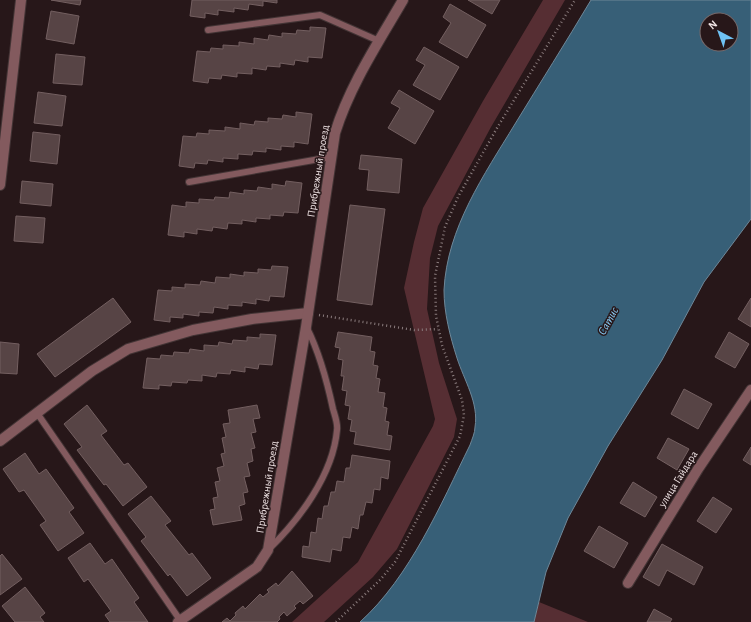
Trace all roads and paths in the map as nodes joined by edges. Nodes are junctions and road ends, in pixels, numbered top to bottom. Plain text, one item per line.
1 (21, 0) edge
2 (403, 0) edge
3 (575, 0) edge
4 (208, 30) dead end
5 (379, 41) junction
6 (332, 157) junction
7 (189, 182) dead end
8 (0, 185) edge
9 (308, 313) junction
10 (306, 327) junction
11 (438, 329) junction
12 (749, 396) edge
13 (37, 413) junction
14 (0, 441) edge
15 (268, 550) junction
16 (628, 582) dead end
17 (179, 621) edge
18 (336, 622) edge

1 - 8 street
2 - 5 street, Прибрежный проезд
3 - 11 path
4 - 5 lane
5 - 6 street, Прибрежный проезд
6 - 7 lane
6 - 9 street, Прибрежный проезд
9 - 10 street, Прибрежный проезд
9 - 11 path
9 - 13 street
10 - 15 street, Прибрежный проезд
10 - 15 lane
11 - 18 path
12 - 16 street, улица Гайдара
13 - 14 street
13 - 17 lane
15 - 17 street, Прибрежный проезд

